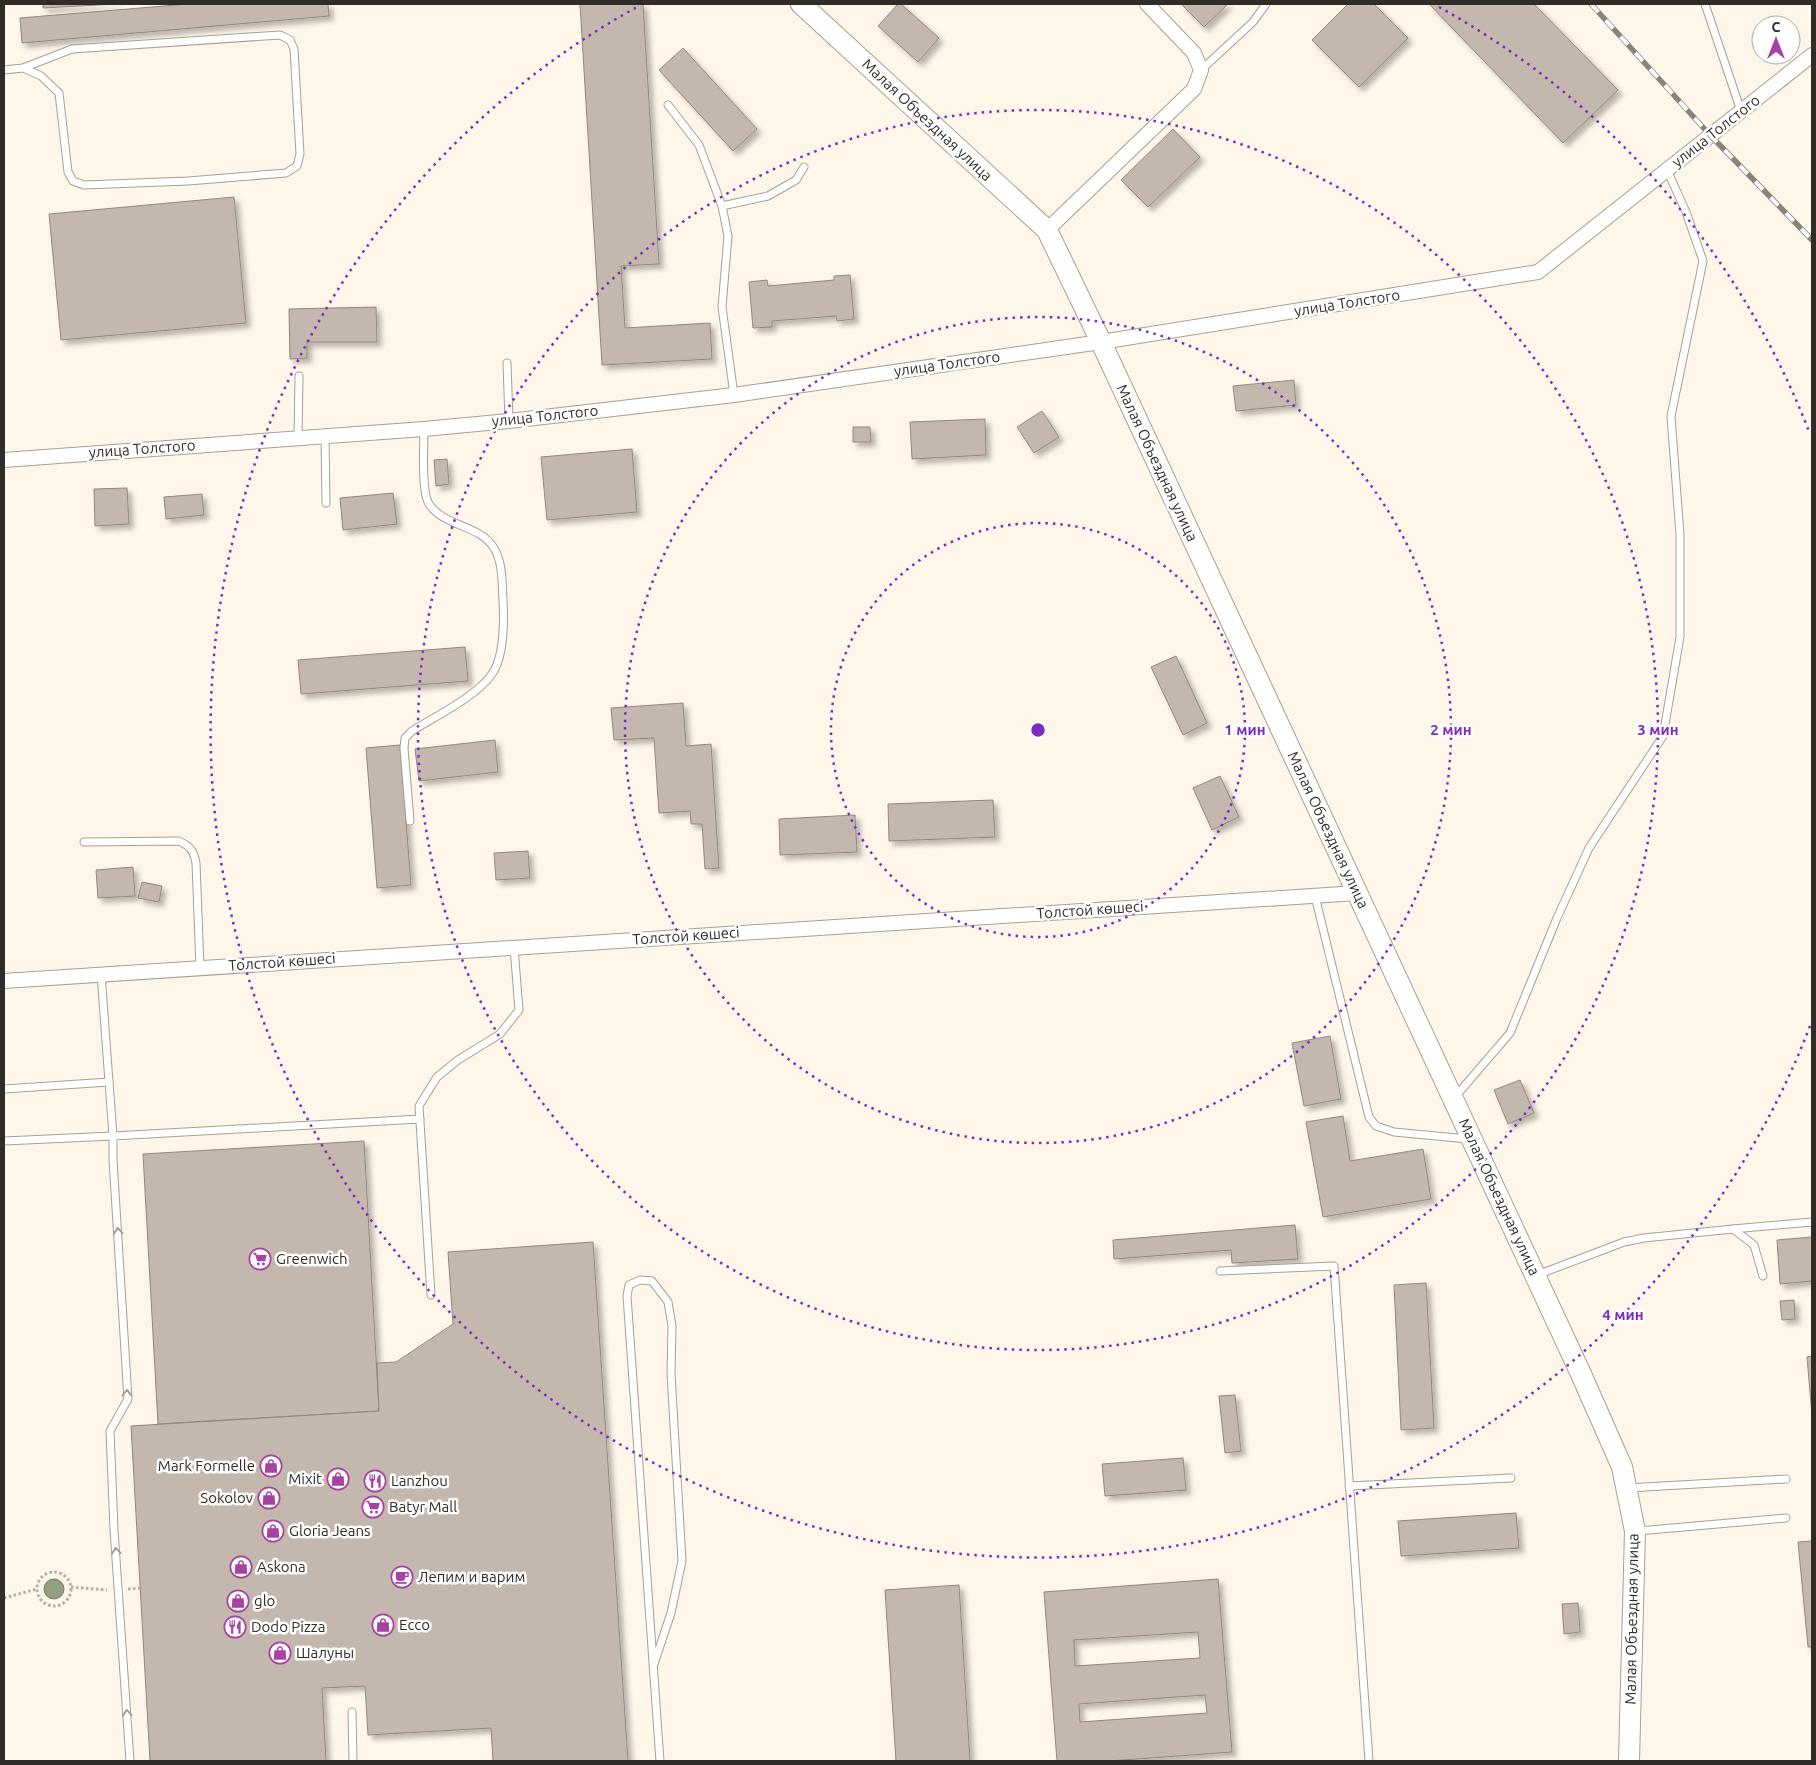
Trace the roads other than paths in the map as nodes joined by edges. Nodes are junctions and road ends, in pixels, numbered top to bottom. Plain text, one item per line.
1 (801, 4) edge
2 (1147, 4) edge
3 (1266, 4) edge
4 (1705, 4) edge
5 (1812, 55) edge
6 (23, 68) junction
7 (4, 70) edge
8 (1201, 70) junction
9 (668, 105) dead end
10 (1741, 111) junction
11 (804, 167) dead end
12 (1667, 170) junction
13 (722, 206) junction
14 (1047, 230) junction
15 (1101, 342) junction
16 (507, 363) dead end
17 (299, 376) dead end
18 (734, 395) junction
19 (509, 421) junction
20 (424, 429) junction
21 (325, 436) junction
22 (298, 437) junction
23 (4, 460) edge
24 (326, 503) dead end
25 (410, 821) dead end
26 (84, 842) dead end
27 (1357, 893) junction
28 (1314, 896) junction
29 (514, 947) junction
30 (200, 967) junction
31 (101, 974) junction
32 (7, 982) edge
33 (109, 1082) junction
34 (4, 1089) edge
35 (1453, 1099) junction
36 (420, 1119) junction
37 (113, 1136) junction
38 (1472, 1140) junction
39 (4, 1141) edge
40 (1812, 1222) edge
41 (1732, 1229) junction
42 (1220, 1271) dead end
43 (1536, 1276) junction
44 (1763, 1276) dead end
45 (431, 1295) dead end
46 (1511, 1478) dead end
47 (1786, 1478) dead end
48 (1349, 1486) junction
49 (1626, 1488) junction
50 (1786, 1518) dead end
51 (1635, 1531) junction
52 (653, 1667) junction
53 (352, 1712) dead end
54 (130, 1761) edge
55 (353, 1761) edge
56 (660, 1761) edge
57 (1369, 1761) edge
58 (1629, 1761) edge

1 - 14 street, Малая Объездная улица
2 - 8 street
3 - 8 lane
4 - 10 lane
5 - 10 street, улица Толстого
6 - 6 lane
6 - 7 lane
8 - 14 street
9 - 13 lane
10 - 12 street, улица Толстого
11 - 13 lane
12 - 15 street, улица Толстого
12 - 35 lane
13 - 18 lane
14 - 15 street, Малая Объездная улица
15 - 18 street, улица Толстого
15 - 27 street, Малая Объездная улица
16 - 19 lane
17 - 22 lane
18 - 19 street, улица Толстого
19 - 20 street, улица Толстого
20 - 21 street, улица Толстого
20 - 25 lane
21 - 22 street, улица Толстого
21 - 24 lane
22 - 23 street, улица Толстого
26 - 30 lane
27 - 28 street, Толстой көшесі
27 - 35 street, Малая Объездная улица
28 - 29 street, Толстой көшесі
28 - 38 lane
29 - 30 street, Толстой көшесі
29 - 36 lane
30 - 31 street, Толстой көшесі
31 - 32 street, Толстой көшесі
31 - 33 lane
33 - 34 lane
33 - 37 lane
35 - 38 street, Малая Объездная улица
36 - 37 lane
36 - 45 lane
37 - 39 lane
54 -> 37 lane
38 - 43 street, Малая Объездная улица
40 - 41 lane
41 - 43 lane
41 - 44 lane
42 - 48 lane
43 - 49 street, Малая Объездная улица
46 - 48 lane
47 - 49 lane
48 - 57 lane
49 - 51 street, Малая Объездная улица
50 - 51 lane
51 - 58 street, Малая Объездная улица
52 - 52 lane
52 - 56 lane
53 - 55 lane

